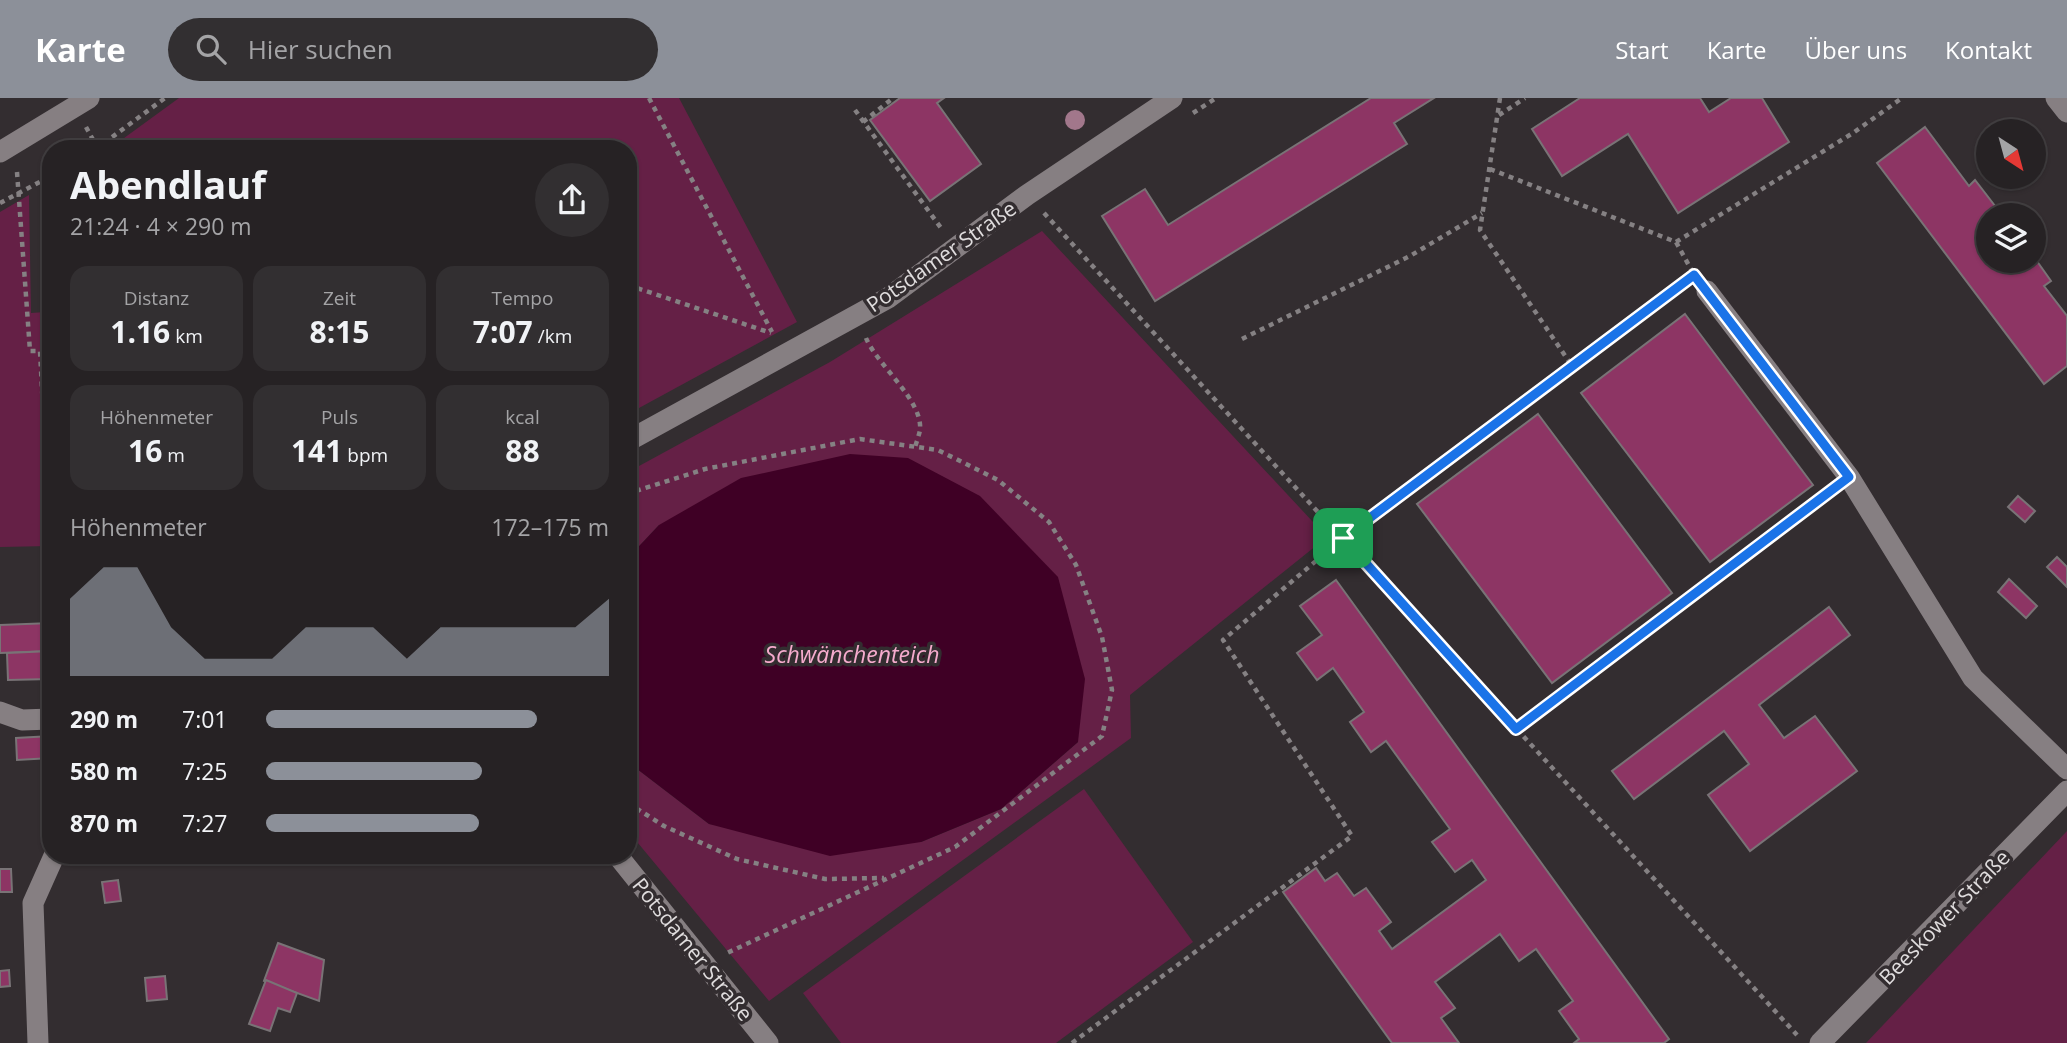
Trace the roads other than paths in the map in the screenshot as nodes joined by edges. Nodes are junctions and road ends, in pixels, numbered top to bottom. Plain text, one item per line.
1 (89, 98) edge
2 (1172, 98) edge
3 (2056, 98) edge
4 (2067, 112) edge
5 (8, 148) edge
6 (1701, 283) road end
7 (637, 436) edge
8 (0, 712) edge
9 (42, 719) edge
10 (2067, 769) edge
11 (2067, 792) edge
12 (50, 864) edge
13 (624, 864) edge
14 (38, 1043) edge
15 (768, 1043) edge
16 (1820, 1043) edge

1 - 5 street
2 - 7 street, Potsdamer Straße
3 - 4 street
6 - 10 street
8 - 9 street
11 - 16 street, Beeskower Straße
12 - 14 street
13 - 15 street, Potsdamer Straße

